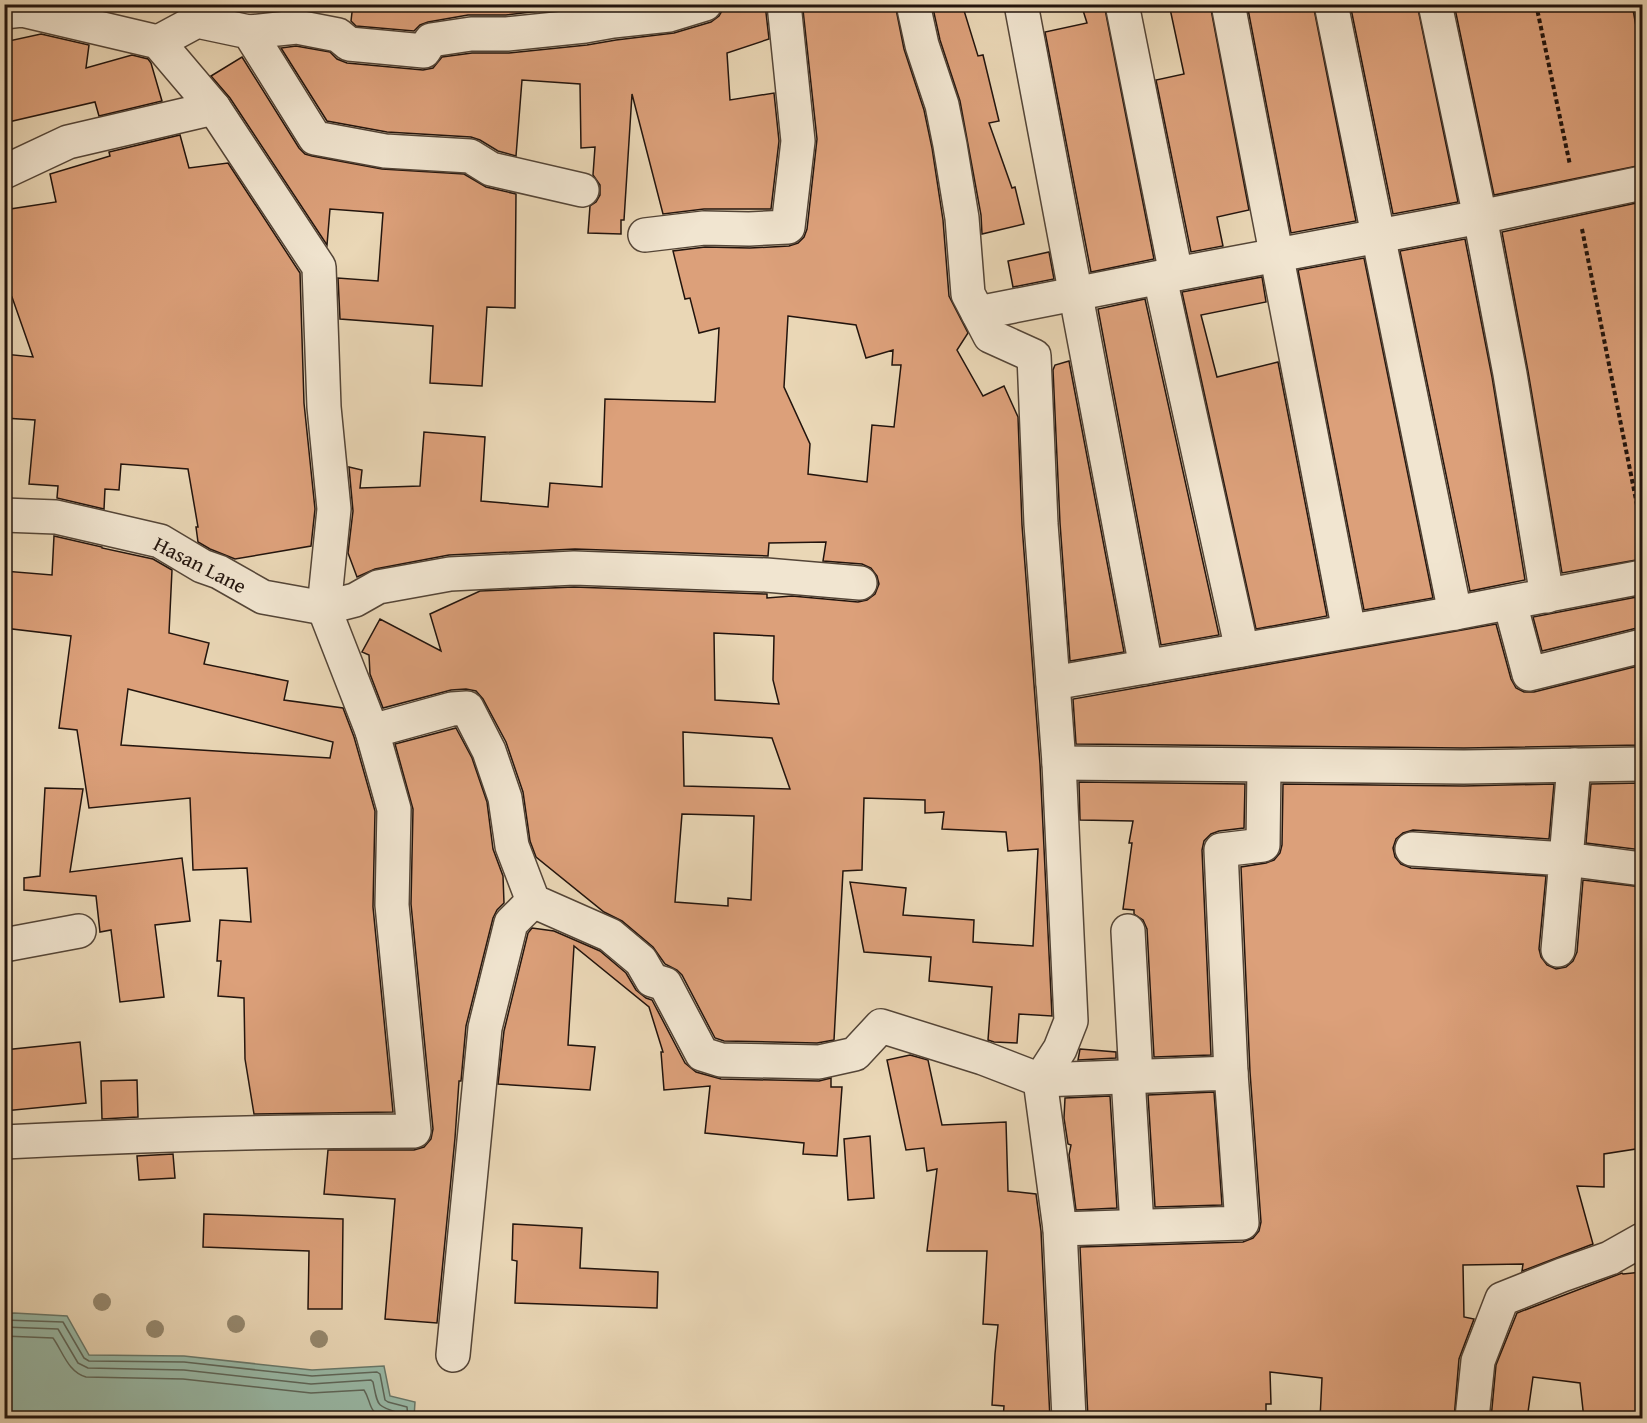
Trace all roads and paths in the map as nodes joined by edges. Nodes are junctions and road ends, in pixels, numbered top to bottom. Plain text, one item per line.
1 (705, 4) edge
2 (784, 4) edge
3 (913, 4) edge
4 (1021, 4) edge
5 (1122, 4) edge
6 (1228, 4) edge
7 (1331, 4) edge
8 (1435, 4) edge
9 (1536, 4) edge
10 (4, 12) edge
11 (249, 32) junction
12 (158, 42) junction
13 (214, 108) junction
14 (4, 172) edge
15 (1642, 183) edge
16 (582, 190) dead end
17 (1576, 197) junction
18 (1480, 217) junction
19 (645, 235) dead end
20 (1378, 236) junction
21 (1276, 255) junction
22 (1168, 276) junction
23 (1076, 294) junction
24 (978, 313) junction
25 (4, 515) edge
26 (1642, 530) edge
27 (1642, 577) edge
28 (860, 583) dead end
29 (1546, 596) junction
30 (1510, 603) junction
31 (324, 608) junction
32 (1455, 613) junction
33 (1349, 632) junction
34 (1642, 646) edge
35 (1242, 650) junction
36 (1146, 667) junction
37 (1053, 683) junction
38 (372, 731) junction
39 (1059, 763) junction
40 (1642, 764) edge
41 (1575, 765) junction
42 (1264, 766) junction
43 (1412, 849) dead end
44 (1566, 859) junction
45 (1642, 869) edge
46 (533, 901) junction
47 (79, 931) dead end
48 (1128, 931) dead end
49 (4, 945) edge
50 (1558, 950) dead end
51 (1232, 1073) junction
52 (1132, 1077) junction
53 (1040, 1080) junction
54 (4, 1142) edge
55 (1137, 1226) junction
56 (1059, 1229) junction
57 (1642, 1240) edge
58 (453, 1355) dead end
59 (1069, 1419) edge
60 (1472, 1419) edge

1 - 11 street
2 - 19 street
3 - 24 street
4 - 23 street
5 - 22 street
6 - 21 street
7 - 20 street
8 - 18 street
9 - 17 path
10 - 12 street
11 - 12 street
11 - 16 street
12 - 13 street
13 - 14 street
13 - 31 street
15 - 17 street
17 - 18 street
17 - 26 path
18 - 20 street
18 - 29 street
20 - 21 street
20 - 32 street
21 - 22 street
21 - 33 street
22 - 23 street
22 - 35 street
23 - 24 street
23 - 36 street
24 - 37 street
25 - 31 street, Hasan Lane
27 - 29 street
28 - 31 street
29 - 30 street
30 - 32 street
30 - 34 street
31 - 38 street
32 - 33 street
33 - 35 street
35 - 36 street
36 - 37 street
37 - 39 street
38 - 46 street
38 - 54 street
39 - 42 street
39 - 53 street
40 - 41 street
41 - 42 street
41 - 44 street
42 - 51 street
43 - 44 street
44 - 45 street
44 - 50 street
46 - 53 street
46 - 58 street
47 - 49 street
48 - 52 street
51 - 52 street
51 - 55 street
52 - 53 street
52 - 55 street
53 - 56 street
55 - 56 street
56 - 59 street
57 - 60 street

